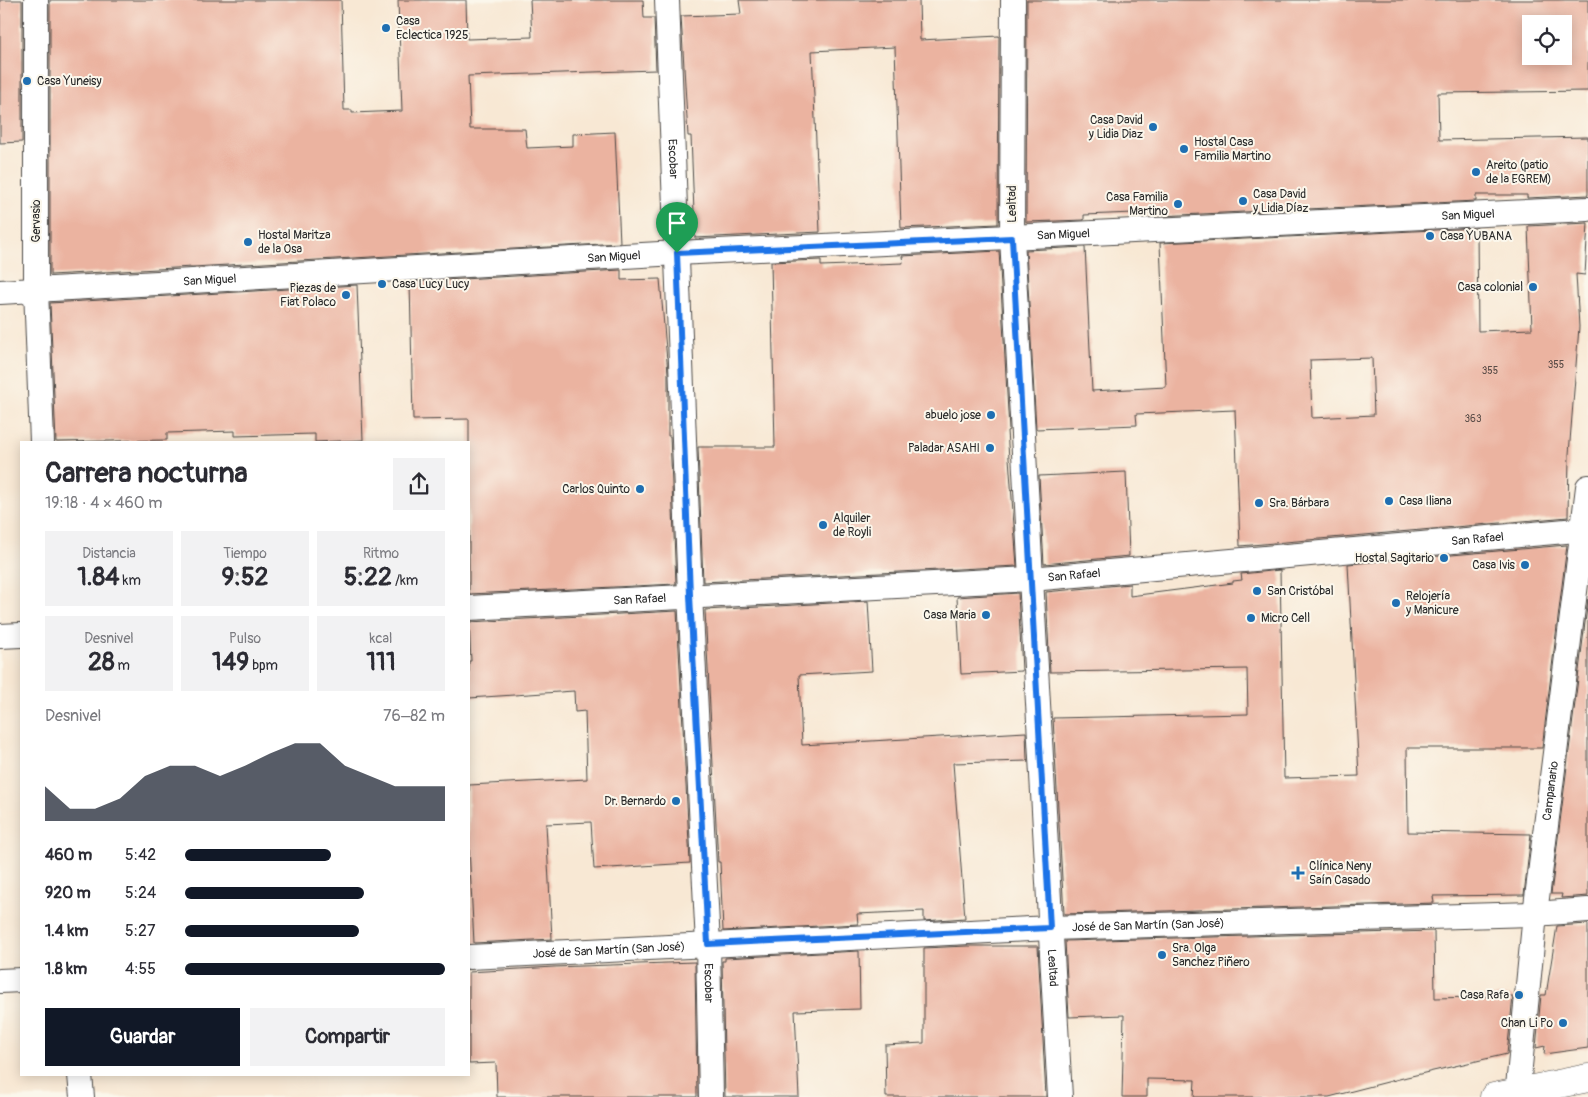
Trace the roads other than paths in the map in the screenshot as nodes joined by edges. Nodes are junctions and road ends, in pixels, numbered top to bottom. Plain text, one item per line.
1 (36, 0) edge
2 (668, 0) edge
3 (1013, 0) edge
4 (1588, 209) edge
5 (1012, 238) junction
6 (677, 253) junction
7 (36, 289) junction
8 (0, 292) edge
9 (42, 441) edge
10 (1588, 488) edge
11 (1586, 529) edge
12 (1032, 579) junction
13 (690, 595) junction
14 (470, 608) edge
15 (20, 635) edge
16 (0, 636) edge
17 (1588, 910) edge
18 (1535, 914) junction
19 (1050, 928) junction
20 (708, 944) junction
21 (470, 957) edge
22 (20, 980) edge
23 (0, 981) edge
24 (80, 1076) edge
25 (1588, 1078) edge
26 (1510, 1095) edge
27 (82, 1097) edge
28 (711, 1097) edge
29 (1060, 1097) edge

1 - 7 street, Gervasio
2 - 6 street, Escobar
3 - 5 street, Lealtad
4 - 5 street, San Miguel
5 - 6 street, San Miguel
5 - 12 street, Lealtad
6 - 7 street, San Miguel
6 - 13 street, Escobar
7 - 8 street, San Miguel
7 - 9 street, Gervasio
10 - 11 street, Campanario
11 - 12 street, San Rafael
11 - 18 street, Campanario
12 - 13 street, San Rafael
12 - 19 street, Lealtad
13 - 14 street, San Rafael
13 - 20 street, Escobar
15 - 16 street
17 - 18 street, José de San Martín (San José)
18 - 19 street, José de San Martín (San José)
18 - 26 street, Campanario
19 - 20 street, José de San Martín (San José)
19 - 29 street, Lealtad
20 - 21 street, José de San Martín (San José)
20 - 28 street, Escobar
22 - 23 street
24 - 27 street
25 - 26 main road

